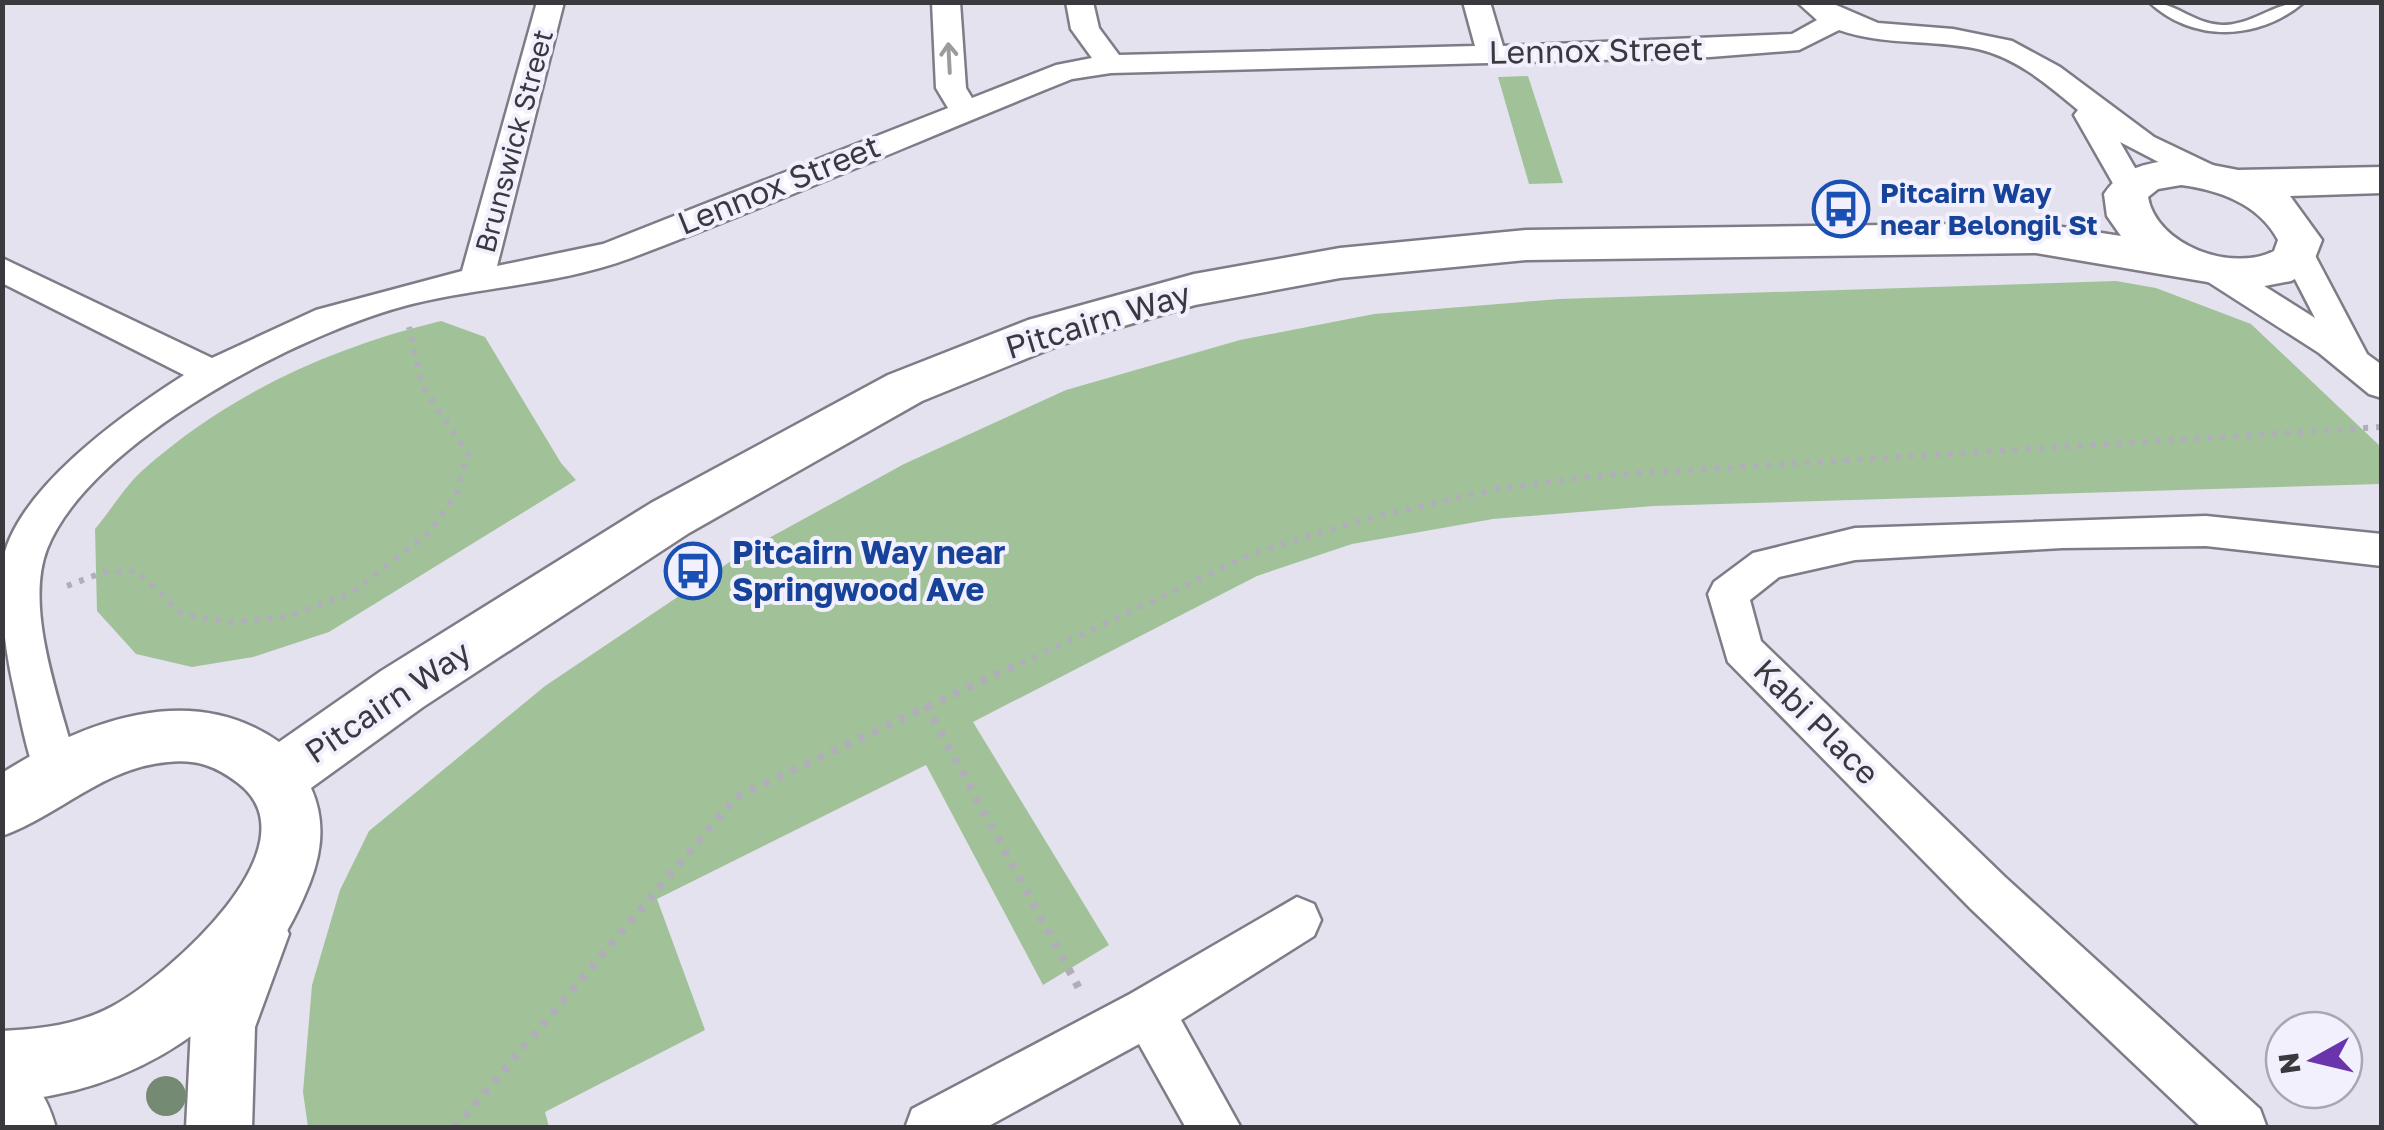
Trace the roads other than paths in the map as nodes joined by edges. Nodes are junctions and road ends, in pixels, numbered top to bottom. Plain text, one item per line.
1 (552, 2) edge
2 (946, 2) edge
3 (1080, 2) edge
4 (1476, 2) edge
5 (2155, 2) edge
6 (2298, 2) edge
7 (1823, 11) edge
8 (1491, 54) junction
9 (1110, 64) junction
10 (2080, 98) junction
11 (964, 109) junction
12 (2222, 180) junction
13 (2382, 181) edge
14 (2128, 190) junction
15 (2036, 238) junction
16 (2299, 247) junction
17 (2199, 265) junction
18 (2, 269) edge
19 (477, 279) junction
20 (212, 373) junction
21 (2370, 374) edge
22 (17, 542) edge
23 (2382, 550) edge
24 (56, 771) junction
25 (276, 778) junction
26 (2, 808) edge
27 (274, 896) junction
28 (1297, 920) dead end
29 (1148, 1012) junction
30 (2, 1066) edge
31 (2, 1096) edge
32 (23, 1128) edge
33 (220, 1128) edge
34 (931, 1128) edge
35 (1215, 1128) edge
36 (2242, 1128) edge

1 - 19 street, Brunswick Street
11 -> 2 street
3 - 9 street
4 - 8 street
5 - 6 lane
7 - 8 street, Lennox Street
7 - 10 street
8 - 9 street, Lennox Street
9 - 11 street, Lennox Street
10 - 12 street
10 - 14 street
11 - 19 street, Lennox Street
12 - 13 main road
12 - 14 main road, Pitcairn Way
12 - 16 main road
13 - 16 main road
14 - 15 main road, Pitcairn Way
14 - 17 main road
15 - 17 main road, Pitcairn Way
15 - 25 main road, Pitcairn Way
16 - 17 main road, Pitcairn Way
16 - 21 street
17 - 21 street
18 - 20 street
19 - 20 street, Lennox Street
20 - 22 street, Lennox Street
22 - 24 street, Lennox Street
23 - 36 street, Kabi Place
24 - 25 main road
24 - 26 main road
25 - 27 main road
27 - 30 main road
27 - 33 street
28 - 29 street
29 - 34 street
29 - 35 street
31 - 32 street

